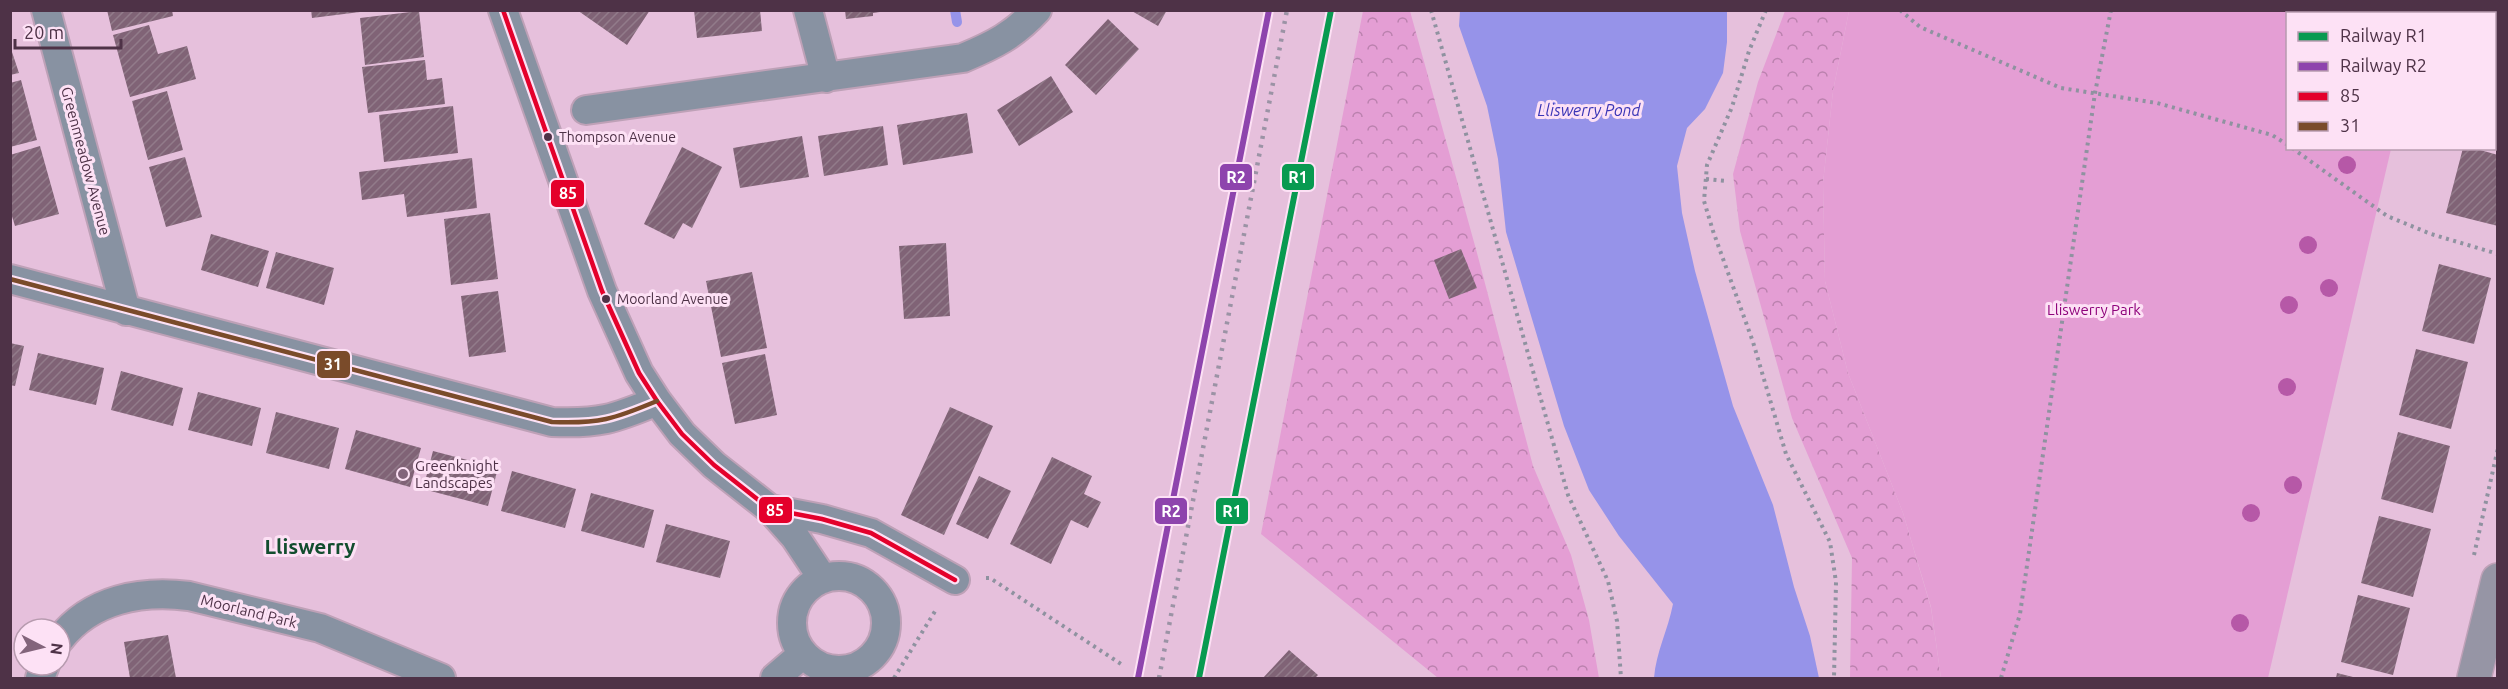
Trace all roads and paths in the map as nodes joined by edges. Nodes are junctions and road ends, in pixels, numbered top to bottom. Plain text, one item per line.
1 (46, 10) edge
2 (503, 10) edge
3 (808, 10) edge
4 (1037, 10) edge
5 (1431, 10) edge
6 (1766, 10) edge
7 (1900, 10) edge
8 (2111, 10) edge
9 (826, 78) junction
10 (2095, 93) junction
11 (586, 110) dead end
12 (2286, 144) edge
13 (2295, 150) edge
14 (1706, 179) junction
15 (1727, 181) dead end
16 (2498, 254) edge
17 (10, 279) edge
18 (126, 310) junction
19 (657, 401) junction
20 (770, 509) junction
21 (823, 579) junction
22 (955, 580) junction
23 (2498, 580) edge
24 (72, 626) edge
25 (803, 654) junction
26 (1121, 664) dead end
27 (441, 678) edge
28 (775, 678) edge
29 (894, 678) edge
30 (1621, 678) edge
31 (1834, 678) edge
32 (2001, 678) edge
33 (2474, 678) edge

1 - 18 street, Greenmeadow Avenue
2 - 19 street
3 - 9 street
4 - 9 street
5 - 30 path
6 - 14 path
7 - 10 path
8 - 10 path
9 - 11 street
10 - 12 path
10 - 32 path
13 - 16 path
14 - 15 path
14 - 31 path
17 - 18 street
18 - 19 street
19 - 20 street
20 - 21 street
20 - 22 street
21 - 25 street
21 - 25 street
22 - 26 path
22 - 29 path
23 - 33 street
24 - 27 street, Moorland Park
25 - 28 street

